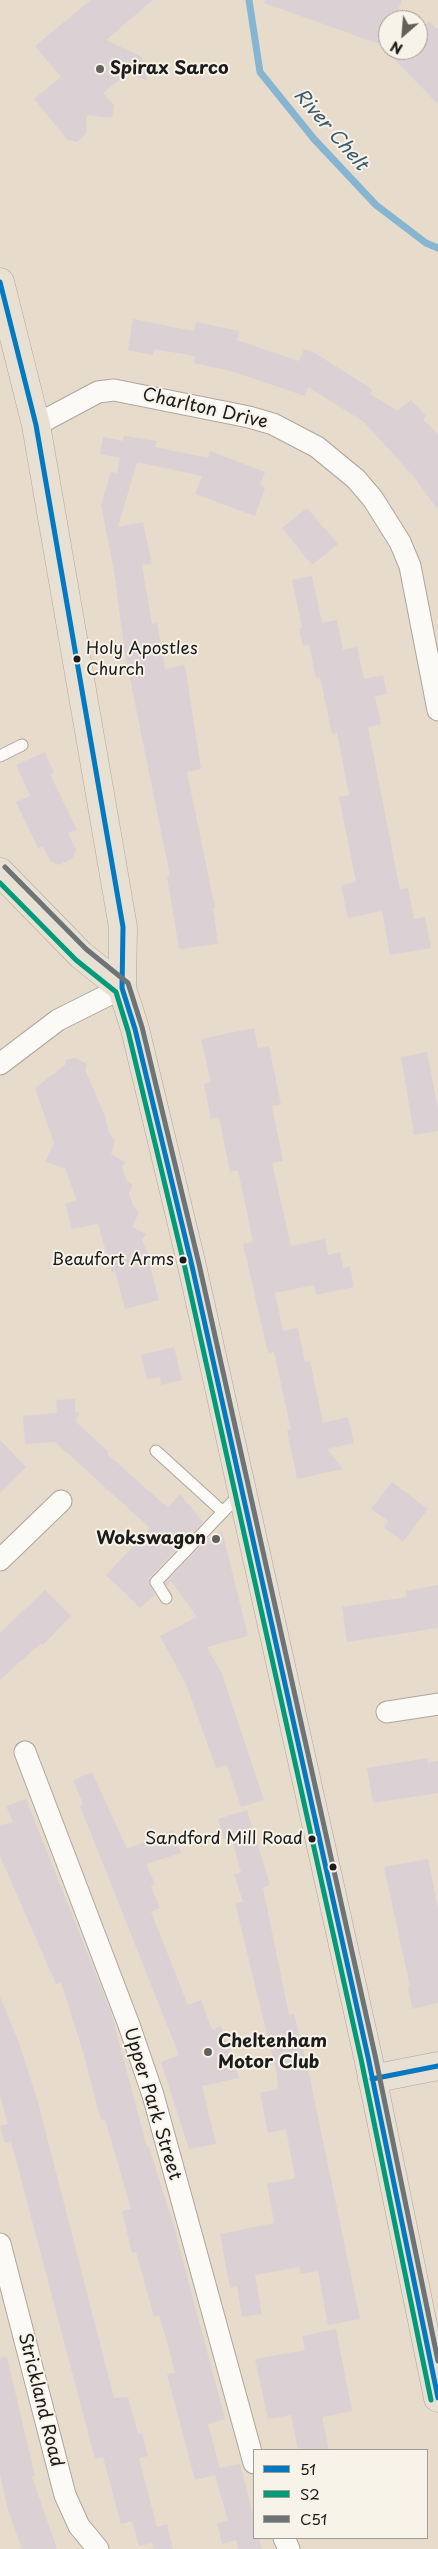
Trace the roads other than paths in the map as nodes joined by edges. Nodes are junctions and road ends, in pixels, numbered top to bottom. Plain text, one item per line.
1 (0, 282) edge
2 (36, 425) junction
3 (438, 710) edge
4 (22, 745) dead end
5 (0, 756) edge
6 (0, 872) edge
7 (122, 988) junction
8 (0, 1064) edge
9 (156, 1451) dead end
10 (242, 1492) junction
11 (60, 1501) dead end
12 (223, 1512) junction
13 (0, 1560) edge
14 (166, 1598) dead end
15 (438, 1704) edge
16 (387, 1712) dead end
17 (25, 1752) dead end
18 (438, 2066) edge
19 (372, 2079) junction
20 (0, 2244) edge
21 (438, 2398) edge
22 (253, 2459) edge
23 (98, 2549) edge

1 - 2 main road
2 - 3 street, Charlton Drive
2 - 7 main road
4 - 5 lane
6 - 7 main road
7 - 8 street
7 - 10 main road
9 - 12 lane
10 - 12 lane
10 - 19 main road
11 - 13 street
12 - 14 lane
15 - 16 street
17 - 22 street, Upper Park Street
18 - 19 main road
19 - 21 main road
20 - 23 street, Strickland Road

